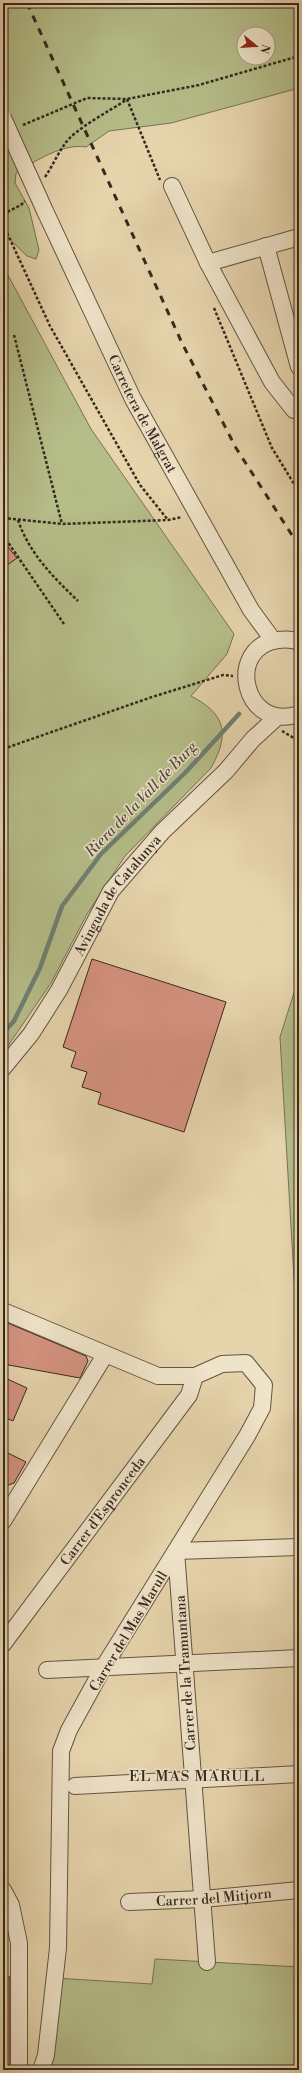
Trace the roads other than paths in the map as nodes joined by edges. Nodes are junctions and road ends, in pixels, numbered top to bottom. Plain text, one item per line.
1 (3, 118) edge
2 (172, 186) dead end
3 (299, 237) edge
4 (266, 246) junction
5 (208, 263) junction
6 (299, 367) edge
7 (299, 409) edge
8 (251, 610) junction
9 (273, 640) junction
10 (299, 642) edge
11 (256, 651) junction
12 (286, 717) edge
13 (3, 1068) edge
14 (3, 1311) edge
15 (105, 1354) junction
16 (195, 1376) junction
17 (5, 1512) edge
18 (299, 1547) edge
19 (176, 1551) junction
20 (3, 1644) edge
21 (299, 1658) edge
22 (184, 1664) junction
23 (103, 1668) junction
24 (47, 1670) dead end
25 (299, 1774) edge
26 (192, 1779) junction
27 (75, 1786) dead end
28 (3, 1890) edge
29 (299, 1890) edge
30 (203, 1899) junction
31 (129, 1902) dead end
32 (207, 1962) dead end
33 (19, 2070) edge
34 (41, 2070) edge

1 - 8 street, Carretera de Malgrat, bridge
2 - 5 street
3 - 4 street
4 - 5 street
4 - 6 street
5 - 7 street
8 - 9 street, Carretera de Malgrat
8 - 11 street, Carretera de Malgrat
9 - 10 street
9 - 11 street
11 - 12 street
12 - 13 street, Avinguda de Catalunya
14 - 15 street, Carrer del Mas Marull
15 - 16 street, Carrer del Mas Marull
15 - 17 street
16 - 19 street, Carrer del Mas Marull
16 - 20 street, Carrer d'Espronceda
18 - 19 street
19 - 22 street, Carrer de la Tramuntana
19 - 23 street, Carrer del Mas Marull
21 - 22 street
22 - 23 street
22 - 26 street, Carrer de la Tramuntana
23 - 24 street
23 - 34 street, Carrer del Mas Marull
25 - 26 street
26 - 27 street
26 - 30 street, Carrer de la Tramuntana
28 - 33 street
29 - 30 street, Carrer del Mitjorn
30 - 31 street, Carrer del Mitjorn
30 - 32 street, Carrer de la Tramuntana

